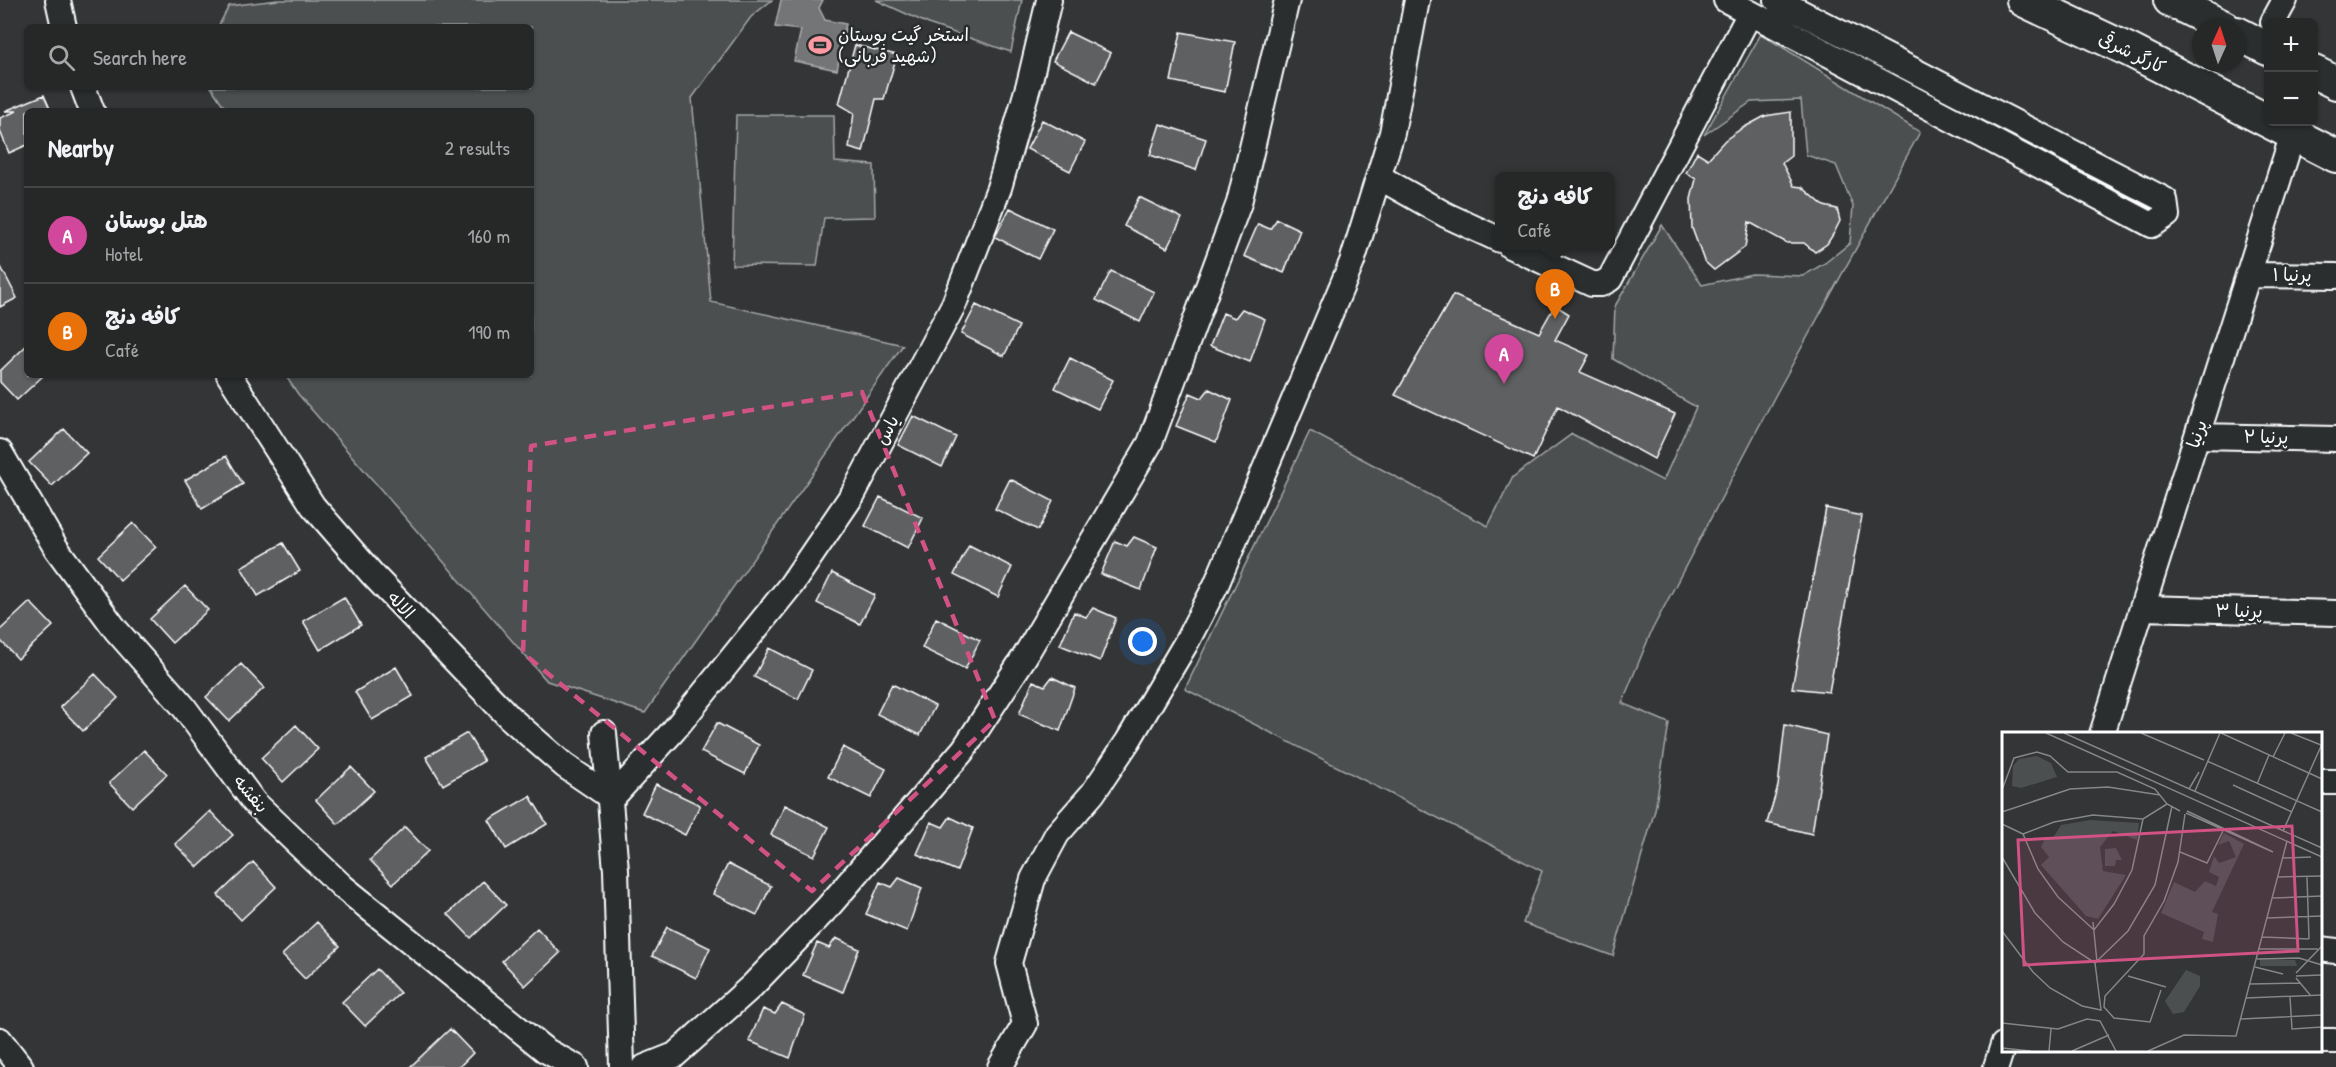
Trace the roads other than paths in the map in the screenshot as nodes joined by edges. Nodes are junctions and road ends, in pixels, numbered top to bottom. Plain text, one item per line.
1 (58, 0) edge
2 (1049, 0) edge
3 (1287, 0) edge
4 (1417, 0) edge
5 (1726, 0) edge
6 (1777, 0) edge
7 (2023, 0) edge
8 (2170, 0) edge
9 (2285, 0) edge
10 (1750, 13) junction
11 (2206, 18) edge
12 (63, 24) edge
13 (2262, 36) edge
14 (2318, 74) edge
15 (2336, 83) edge
16 (84, 90) edge
17 (91, 108) edge
18 (2293, 134) junction
19 (2336, 156) edge
20 (1378, 177) junction
21 (1495, 238) edge
22 (1519, 250) edge
23 (2248, 275) junction
24 (2336, 276) edge
25 (231, 378) edge
26 (2196, 436) junction
27 (2336, 439) edge
28 (0, 452) edge
29 (2142, 608) junction
30 (2336, 613) edge
31 (2103, 732) edge
32 (604, 733) dead end
33 (612, 798) junction
34 (2321, 950) edge
35 (2336, 951) edge
36 (0, 1040) edge
37 (2002, 1048) edge
38 (21, 1067) edge
39 (576, 1067) edge
40 (622, 1067) edge
41 (645, 1067) edge
42 (1000, 1067) edge
43 (1996, 1067) edge

1 - 12 street
2 - 33 street, یاس
3 - 41 street
4 - 20 street
5 - 10 street
6 - 10 street
7 - 18 main road, کارگر شرقی
8 - 11 main road
9 - 13 street
10 - 22 street
14 - 15 main road
16 - 17 street
18 - 19 main road, کارگر شرقی
18 - 23 street, پرنیا
20 - 21 street
20 - 42 street
23 - 24 street, پرنیا ۱
23 - 26 street, پرنیا
25 - 33 street, الاله
26 - 27 street, پرنیا ۲
26 - 29 street, پرنیا
28 - 39 street, بنفشه
29 - 30 street, پرنیا ۳
29 - 31 street, پرنیا
32 - 33 street
33 - 40 street
34 - 35 street
36 - 38 street
37 - 43 street

